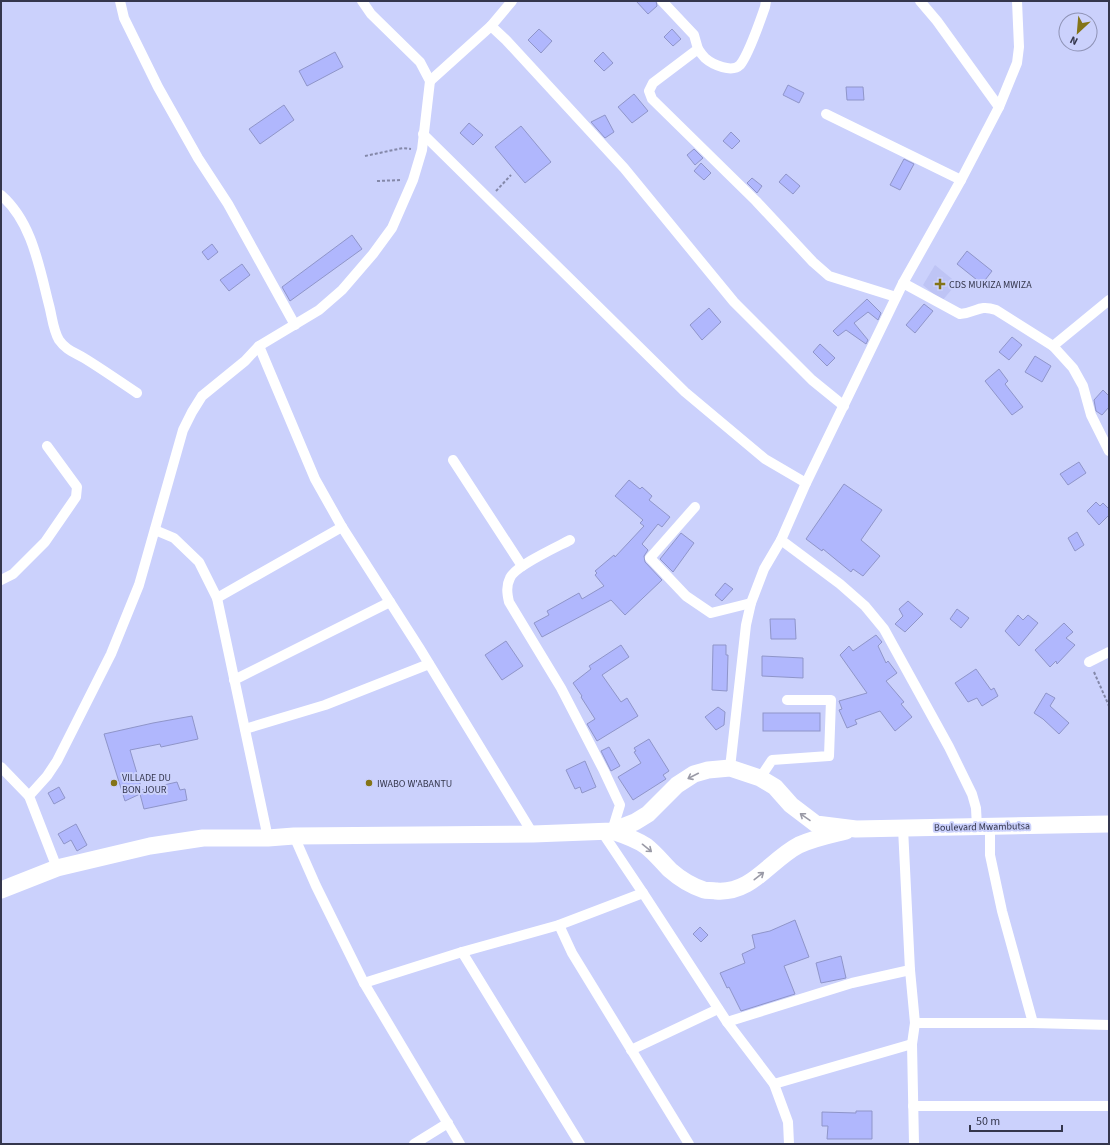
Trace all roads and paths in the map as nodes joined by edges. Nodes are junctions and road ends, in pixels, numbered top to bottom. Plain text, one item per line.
1 (120, 1) edge
2 (362, 1) edge
3 (512, 1) edge
4 (662, 1) edge
5 (920, 1) edge
6 (1016, 1) edge
7 (767, 3) edge
8 (491, 26) junction
9 (698, 49) junction
10 (430, 81) junction
11 (999, 107) junction
12 (826, 114) dead end
13 (423, 134) junction
14 (422, 150) junction
15 (365, 156) dead end
16 (511, 175) dead end
17 (413, 180) junction
18 (961, 180) junction
19 (377, 181) dead end
20 (1, 194) edge
21 (489, 199) junction
22 (902, 283) junction
23 (896, 298) junction
24 (1109, 300) edge
25 (295, 325) junction
26 (259, 346) junction
27 (1053, 346) junction
28 (137, 393) dead end
29 (844, 406) junction
30 (47, 446) dead end
31 (1109, 451) edge
32 (453, 460) dead end
33 (806, 483) junction
34 (695, 507) dead end
35 (342, 527) junction
36 (155, 530) junction
37 (570, 540) dead end
38 (781, 540) junction
39 (522, 566) junction
40 (1, 580) edge
41 (217, 598) junction
42 (390, 602) junction
43 (751, 603) junction
44 (1109, 652) edge
45 (1089, 662) joint
46 (429, 664) junction
47 (234, 680) junction
48 (787, 700) dead end
49 (1109, 706) edge
50 (245, 729) junction
51 (1, 767) edge
52 (730, 768) junction
53 (760, 778) junction
54 (29, 796) junction
55 (1109, 824) edge
56 (984, 826) junction
57 (902, 828) junction
58 (856, 829) junction
59 (607, 832) junction
60 (532, 834) junction
61 (294, 836) junction
62 (268, 838) junction
63 (57, 868) junction
64 (1, 890) edge
65 (644, 893) junction
66 (560, 925) junction
67 (462, 952) junction
68 (910, 970) junction
69 (364, 983) junction
70 (718, 1009) junction
71 (727, 1022) junction
72 (915, 1023) junction
73 (1033, 1023) junction
74 (1109, 1025) edge
75 (912, 1044) junction
76 (631, 1050) junction
77 (774, 1084) junction
78 (913, 1106) junction
79 (1109, 1106) edge
80 (448, 1123) junction
81 (414, 1144) edge
82 (460, 1144) edge
83 (580, 1144) edge
84 (689, 1144) edge
85 (789, 1144) edge
86 (914, 1144) edge

1 - 25 street
2 - 10 street
3 - 8 street
4 - 9 street
5 - 11 street
6 - 11 street
7 - 9 street
8 - 10 street
8 - 29 street
9 - 23 street
10 - 13 street
11 - 18 street
12 - 18 street
13 - 14 street
13 - 21 street
14 - 15 path
14 - 17 street
16 - 21 path
17 - 19 path
17 - 25 street
18 - 22 street
20 - 28 street
21 - 33 street
22 - 23 street
22 - 27 street
23 - 29 street
24 - 27 street
25 - 26 street
26 - 35 street
26 - 36 street
27 - 31 street
29 - 33 street
30 - 40 street
32 - 39 street
33 - 38 street
34 - 43 street
35 - 41 street
35 - 42 street
36 - 41 street
36 - 54 street
37 - 39 street
38 - 43 street
38 - 56 street
39 - 59 street
41 - 47 street
42 - 46 street
42 - 47 street
43 - 52 street
44 - 45 street
45 - 49 path
46 - 50 street
46 - 60 street
47 - 50 street
48 - 53 street
50 - 62 street
51 - 54 street
52 - 53 highway, Boulevard Mwambutsa
52 -> 59 highway, Boulevard Mwambutsa
58 -> 53 highway, Boulevard Mwambutsa
54 - 63 street
55 - 56 highway, Boulevard Mwambutsa
56 - 57 highway, Boulevard Mwambutsa
56 - 73 street
57 - 58 highway, Boulevard Mwambutsa
57 - 68 street
59 -> 58 highway, Boulevard Mwambutsa
59 - 60 highway
59 - 65 street
60 - 61 highway
61 - 62 highway
61 - 69 street
62 - 63 highway
63 - 64 highway
65 - 66 street
65 - 70 street
66 - 67 street
66 - 76 street
67 - 69 street
67 - 83 street
68 - 71 street
68 - 72 street
69 - 80 street
70 - 71 street
70 - 76 street
71 - 77 street
72 - 73 street
72 - 75 street
73 - 74 street
75 - 77 street
75 - 78 street
76 - 84 street
77 - 85 street
78 - 79 street
78 - 86 street
80 - 81 street
80 - 82 street

